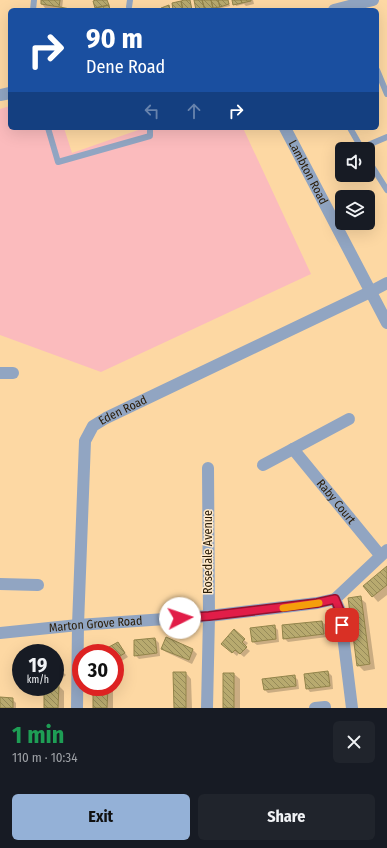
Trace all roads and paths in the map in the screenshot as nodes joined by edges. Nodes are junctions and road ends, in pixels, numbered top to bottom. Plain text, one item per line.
1 (130, 0) edge
2 (373, 0) edge
3 (129, 7) dead end
4 (342, 8) edge
5 (379, 75) edge
6 (387, 94) edge
7 (49, 130) edge
8 (150, 130) edge
9 (286, 130) edge
10 (351, 130) edge
11 (387, 137) edge
12 (357, 142) edge
13 (375, 143) edge
14 (375, 171) edge
15 (387, 190) edge
16 (387, 283) edge
17 (370, 292) junction
18 (387, 323) edge
19 (0, 373) edge
20 (13, 373) dead end
21 (349, 419) dead end
22 (292, 449) junction
23 (263, 465) dead end
24 (208, 468) dead end
25 (383, 552) edge
26 (0, 584) edge
27 (38, 585) dead end
28 (335, 599) junction
29 (209, 616) junction
30 (78, 625) junction
31 (0, 634) edge
32 (77, 708) edge
33 (207, 708) edge
34 (352, 708) edge

1 - 3 lane
2 - 4 street
5 - 6 lane
7 - 8 lane
9 - 17 street, Lambton Road
10 - 12 lane
11 - 13 lane
14 - 15 lane
16 - 17 street, Eden Road
17 - 18 street, Lambton Road
17 - 30 street, Eden Road
19 - 20 street
21 - 22 street
22 - 23 street
22 - 25 street, Raby Court
24 - 29 street, Rosedale Avenue
25 - 28 street
26 - 27 street
28 - 29 street, Marton Grove Road
28 - 34 street
29 - 30 street, Marton Grove Road
29 - 33 street, Rosedale Avenue
30 - 31 street, Marton Grove Road
30 - 32 street, Eden Road

